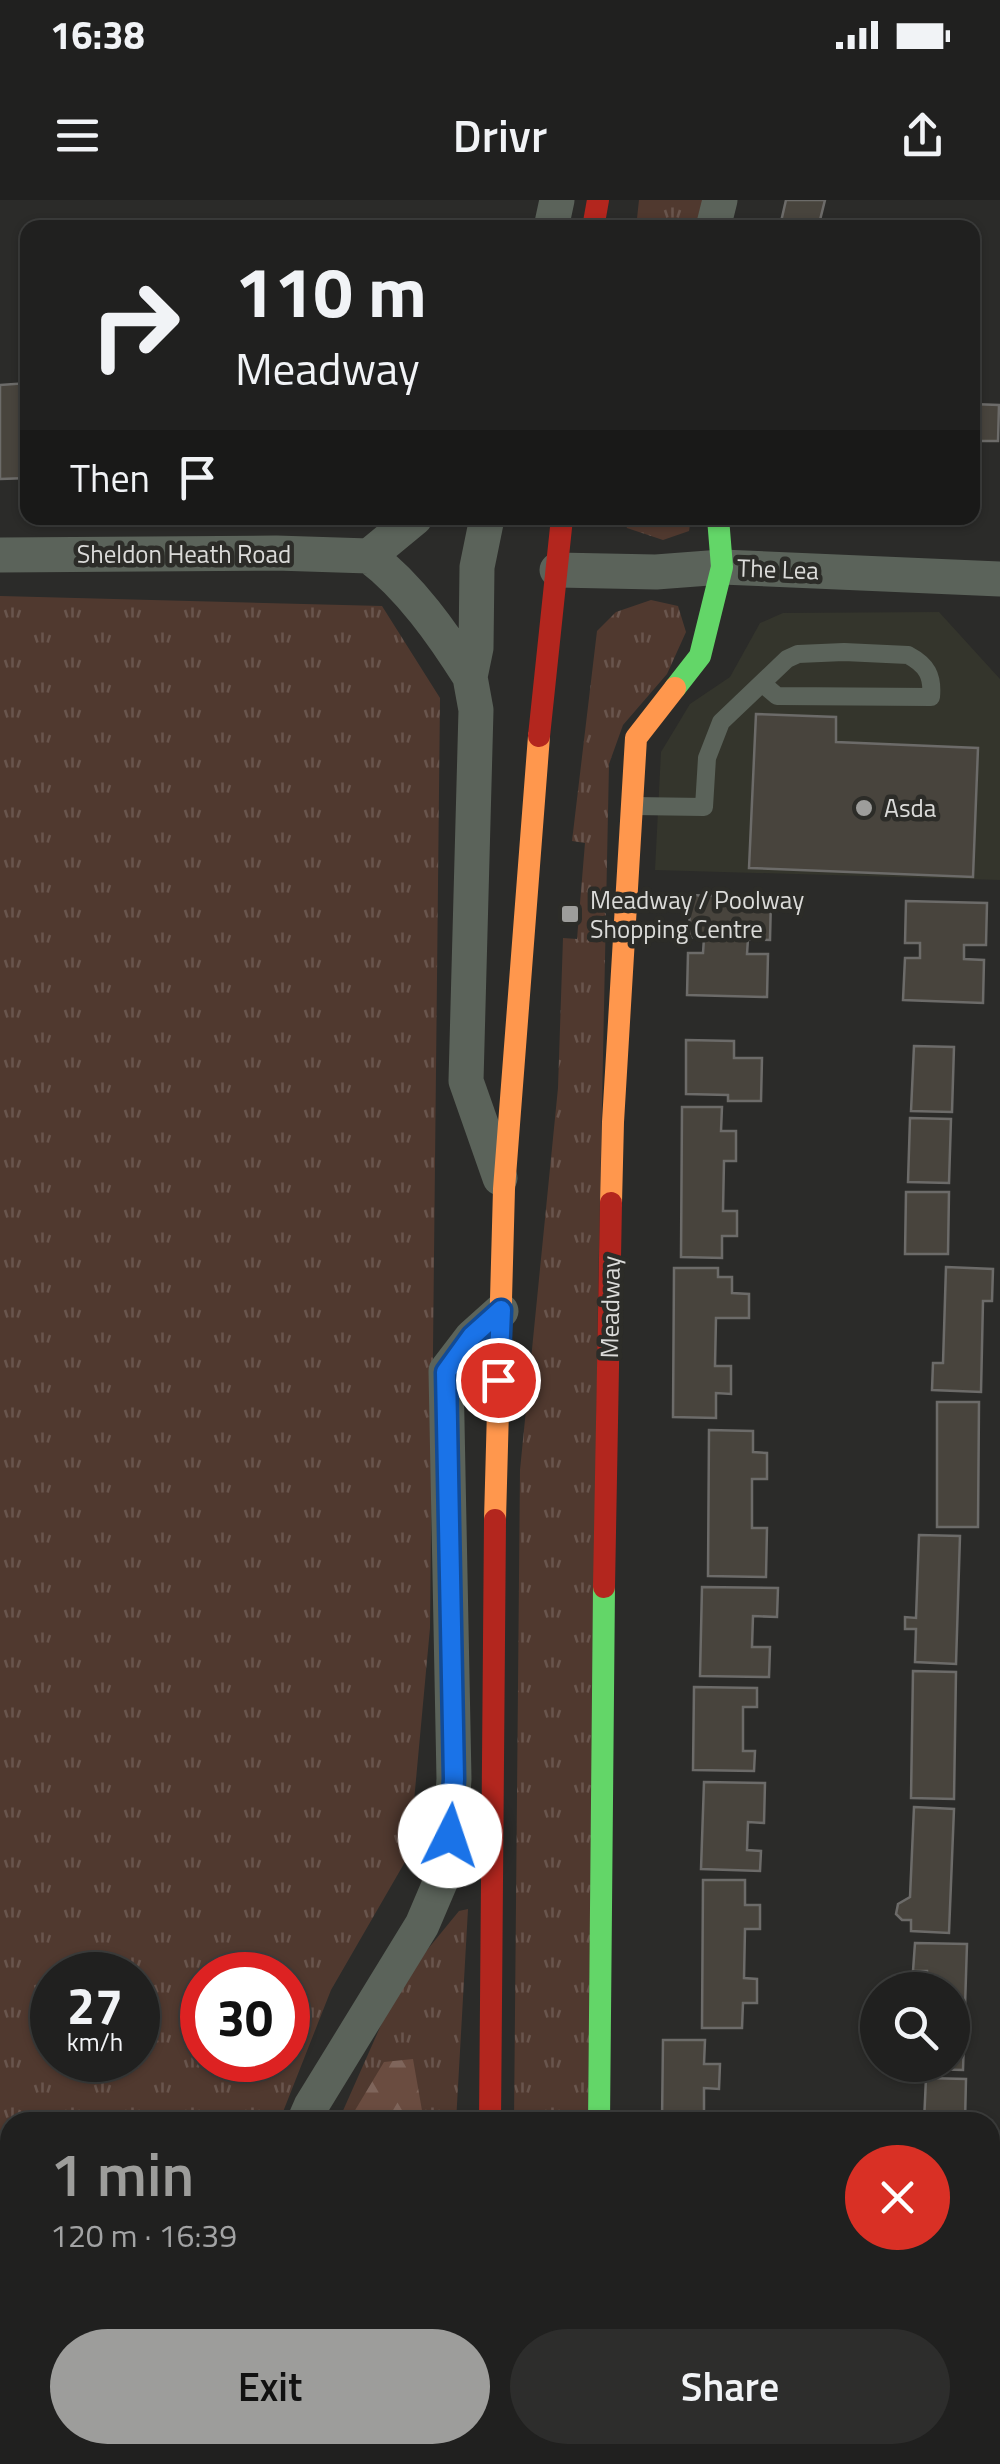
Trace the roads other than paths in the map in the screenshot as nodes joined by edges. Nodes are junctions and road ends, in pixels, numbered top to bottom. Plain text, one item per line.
1 (407, 525) edge
2 (486, 525) edge
3 (561, 525) edge
4 (719, 525) edge
5 (0, 555) edge
6 (369, 556) junction
7 (722, 567) junction
8 (557, 570) junction
9 (1000, 578) edge
10 (470, 677) junction
11 (763, 684) junction
12 (633, 806) junction
13 (504, 1189) junction
14 (501, 1310) junction
15 (308, 2112) edge
16 (490, 2112) edge
17 (599, 2112) edge

1 - 6 street
2 - 10 street
3 - 8 street
4 - 7 street, Meadway
5 - 6 street, Sheldon Heath Road
6 - 10 street
7 - 8 street, The Lea
7 - 9 street, The Lea
7 - 12 street, Meadway
8 - 13 street
10 - 13 street
11 - 11 lane
11 - 12 lane
12 - 17 street, Meadway
13 - 14 street
14 - 15 street
14 - 16 street

